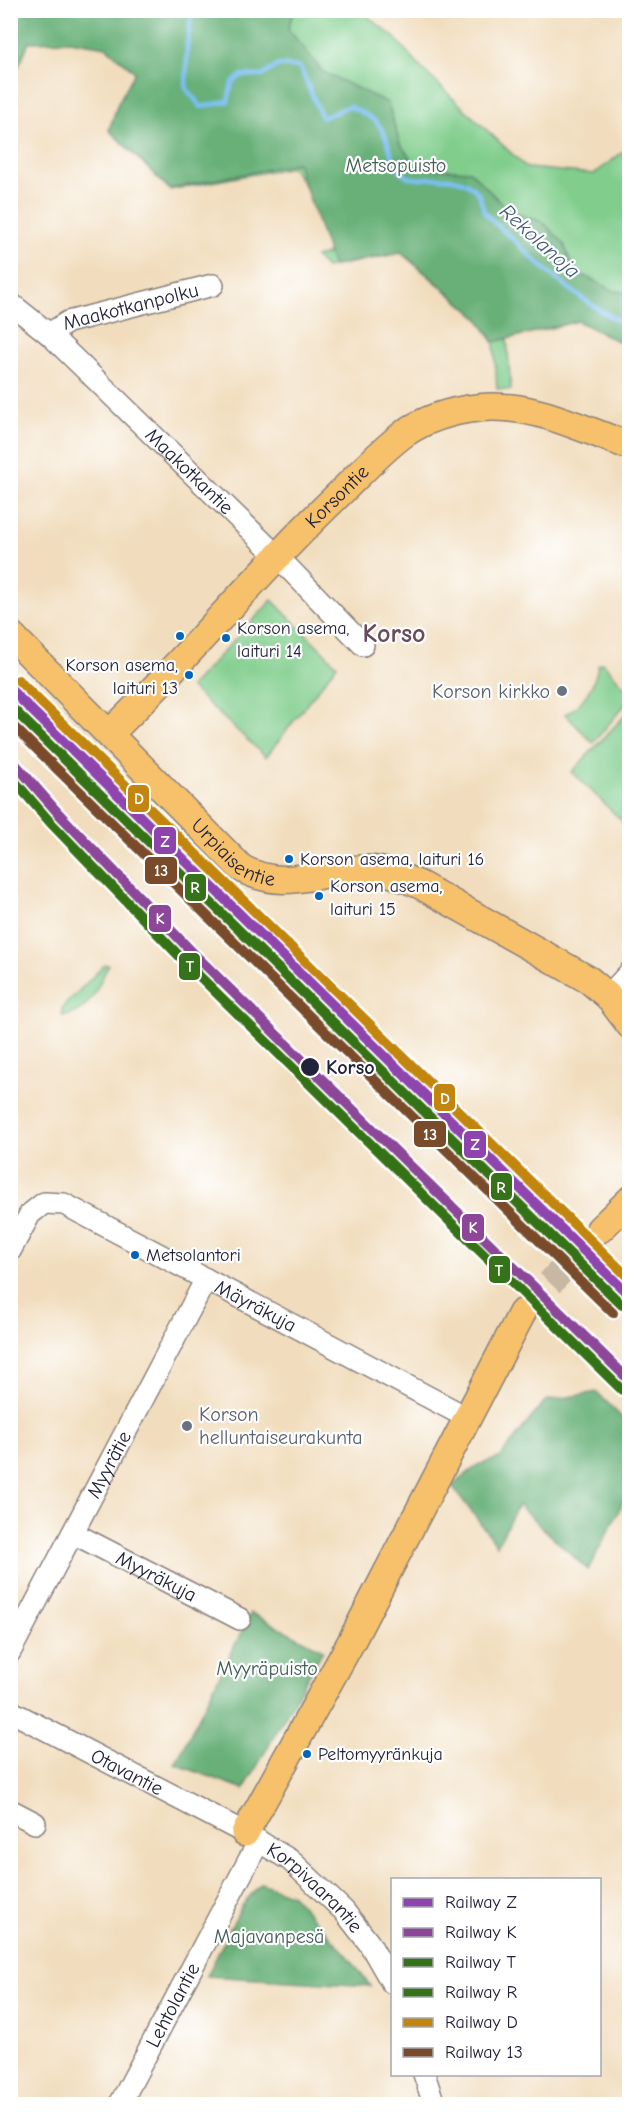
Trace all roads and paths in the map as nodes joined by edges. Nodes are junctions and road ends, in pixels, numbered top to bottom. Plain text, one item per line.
1 (213, 285) dead end
2 (10, 303) edge
3 (49, 334) junction
4 (617, 441) edge
5 (630, 466) edge
6 (276, 556) junction
7 (10, 634) edge
8 (363, 645) dead end
9 (110, 733) junction
10 (630, 972) edge
11 (608, 996) junction
12 (630, 1025) edge
13 (630, 1200) edge
14 (600, 1229) tunnel mouth
15 (10, 1251) edge
16 (206, 1279) junction
17 (522, 1312) tunnel mouth
18 (466, 1417) junction
19 (73, 1533) junction
20 (240, 1619) dead end
21 (10, 1652) edge
22 (10, 1711) edge
23 (10, 1810) edge
24 (35, 1823) dead end
25 (252, 1837) junction
26 (391, 1980) edge
27 (425, 2076) edge
28 (120, 2104) edge
29 (434, 2104) edge

1 - 3 street, Maakotkanpolku
2 - 3 street, Maakotkantie
3 - 6 street, Maakotkantie
4 - 5 main road
4 - 6 main road, Korsontie
6 - 8 street, Maakotkantie
6 - 9 main road, Korsontie
7 - 9 main road, Urpiaisentie
9 - 11 main road, Urpiaisentie
10 - 11 street
11 - 12 main road, Urpiaisentie
13 - 14 main road
15 - 16 street, Mäyräkuja
16 - 18 street, Mäyräkuja
16 - 19 street, Myyrätie
17 - 18 main road
18 - 25 main road
19 - 20 street, Myyräkuja
19 - 21 street, Myyrätie
22 - 25 street, Otavantie
23 - 24 street
25 - 26 street, Korpivaarantie
25 - 28 street, Lehtolantie
27 - 29 street

